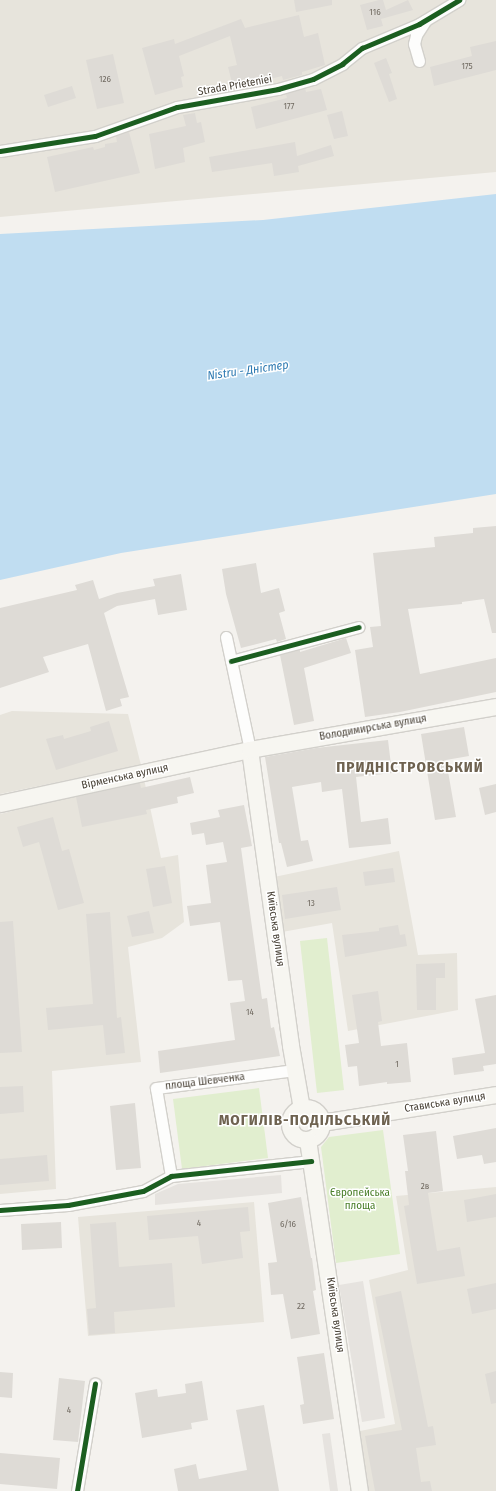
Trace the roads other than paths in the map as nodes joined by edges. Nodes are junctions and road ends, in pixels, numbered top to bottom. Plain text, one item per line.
1 (459, 0) edge
2 (433, 14) junction
3 (419, 61) dead end
4 (0, 151) edge
5 (359, 627) dead end
6 (226, 637) dead end
7 (231, 662) junction
8 (496, 707) edge
9 (250, 750) junction
10 (0, 804) edge
11 (295, 1070) junction
12 (496, 1095) edge
13 (302, 1109) junction
14 (322, 1123) junction
15 (308, 1140) junction
16 (311, 1161) junction
17 (171, 1176) junction
18 (0, 1210) edge
19 (95, 1383) dead end
20 (77, 1491) edge
21 (360, 1491) edge

1 - 2 street, Strada Prieteniei
2 - 3 street, Strada Prieteniei
2 - 4 street, Strada Prieteniei
5 - 7 street
6 - 7 street
7 - 9 street
8 - 9 main road, Володимирська вулиця
9 - 10 main road, Вірменська вулиця
9 - 11 main road, Київська вулиця
11 - 13 main road, Київська вулиця
11 - 17 street, площа Шевченка
12 - 14 main road, Стависька вулиця
13 - 14 main road
13 - 15 main road
14 - 15 main road
15 - 16 main road, Київська вулиця
16 - 17 street
16 - 21 main road, Київська вулиця
17 - 18 street
19 - 20 street

